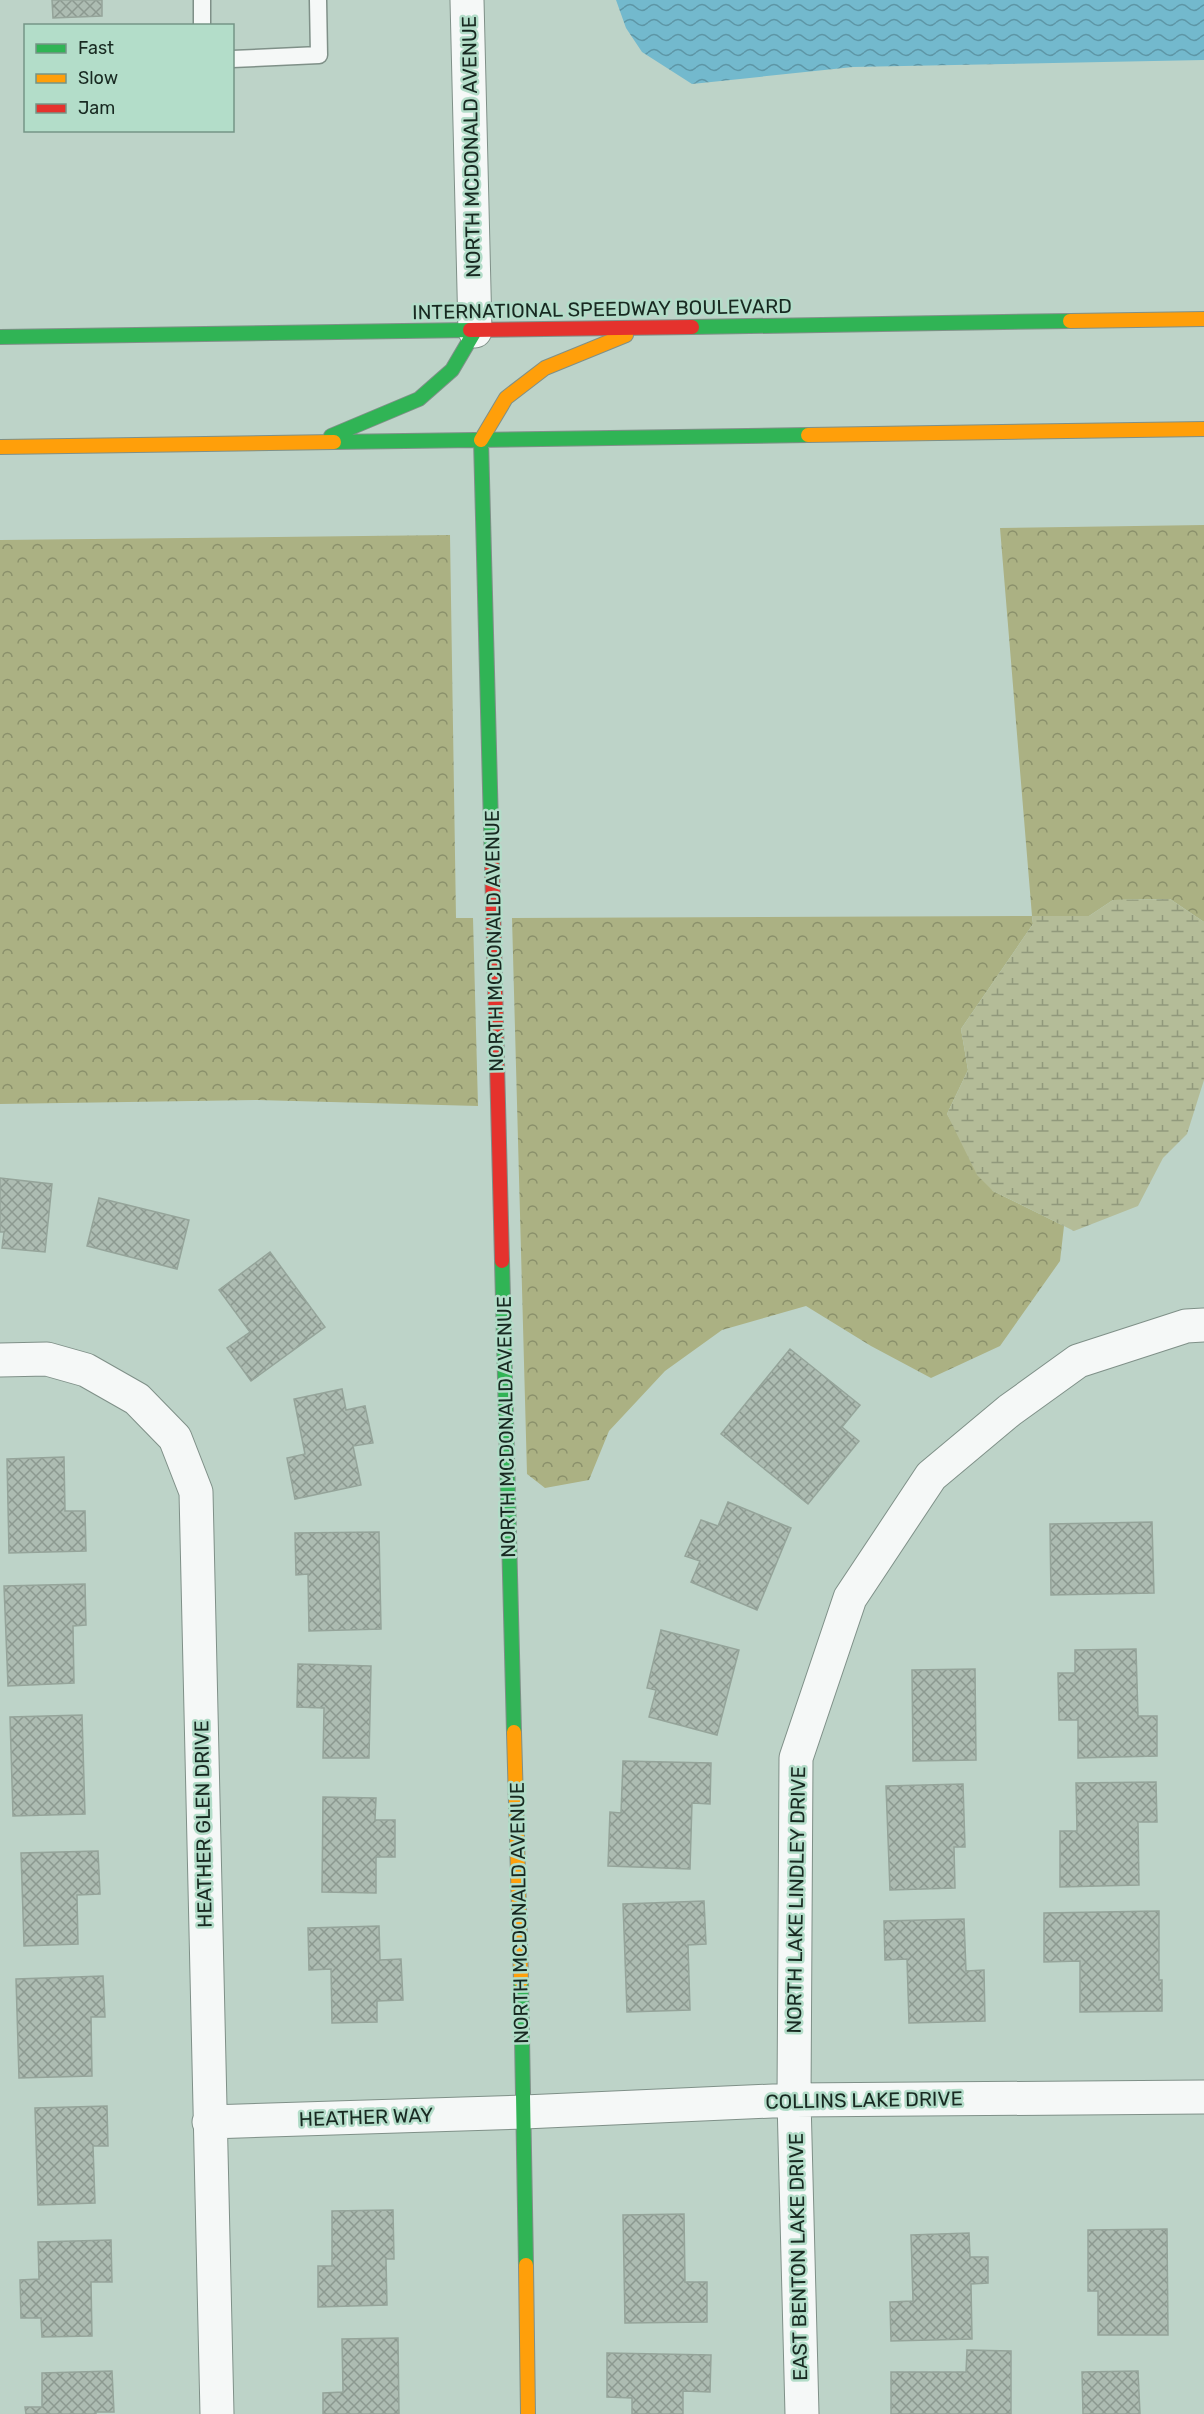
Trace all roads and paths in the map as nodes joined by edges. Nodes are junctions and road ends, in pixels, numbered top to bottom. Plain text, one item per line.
1 (202, 0) edge
2 (318, 0) edge
3 (467, 0) edge
4 (202, 24) edge
5 (234, 59) edge
6 (1204, 319) edge
7 (642, 328) junction
8 (475, 331) junction
9 (0, 337) edge
10 (1204, 429) edge
11 (481, 440) junction
12 (315, 442) junction
13 (0, 447) edge
14 (1204, 1325) edge
15 (0, 1360) edge
16 (1204, 2097) edge
17 (794, 2100) junction
18 (524, 2112) junction
19 (209, 2122) junction
20 (217, 2414) edge
21 (528, 2414) edge
22 (802, 2414) edge

1 - 4 lane
2 - 5 lane
3 - 8 street, NORTH MCDONALD AVENUE
6 - 7 main road, INTERNATIONAL SPEEDWAY BOULEVARD
7 - 8 main road, INTERNATIONAL SPEEDWAY BOULEVARD
7 - 11 main road
8 - 9 main road, INTERNATIONAL SPEEDWAY BOULEVARD
8 - 12 main road
10 - 11 main road
11 - 12 main road
11 - 18 main road, NORTH MCDONALD AVENUE
12 - 13 main road
14 - 17 street, NORTH LAKE LINDLEY DRIVE
15 - 19 street, HEATHER GLEN DRIVE
16 - 17 street, COLLINS LAKE DRIVE
17 - 18 street, COLLINS LAKE DRIVE
17 - 22 street, EAST BENTON LAKE DRIVE
18 - 19 street, HEATHER WAY
18 - 21 main road, NORTH MCDONALD AVENUE
19 - 20 street, HEATHER GLEN DRIVE

